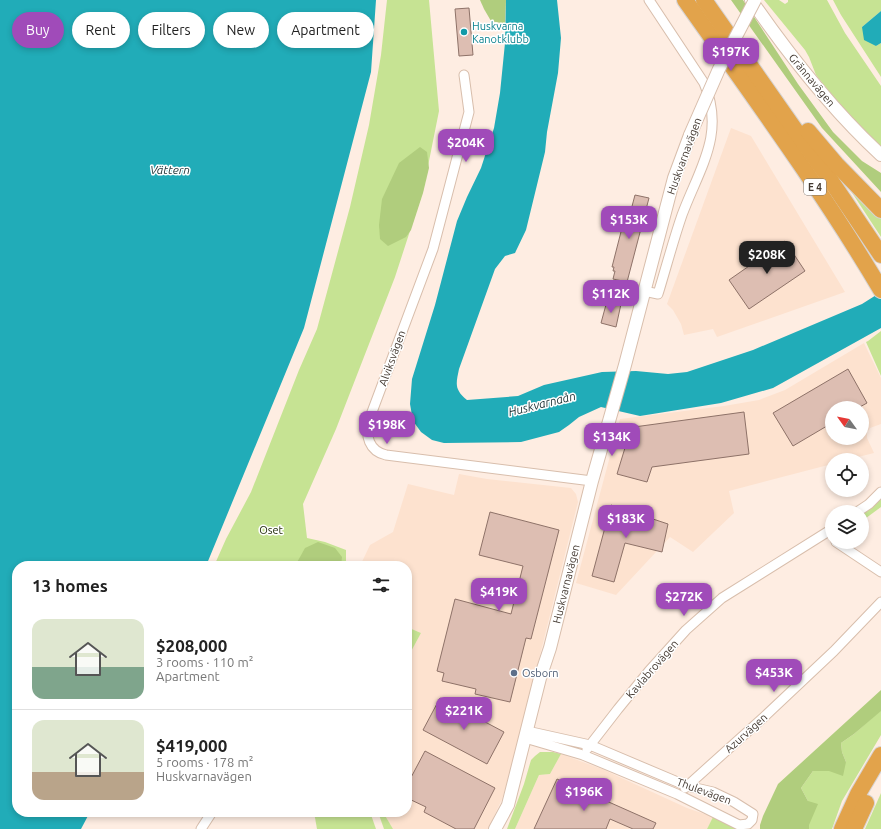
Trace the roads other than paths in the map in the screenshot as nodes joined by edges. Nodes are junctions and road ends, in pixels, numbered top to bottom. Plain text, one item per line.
1 (649, 0) edge
2 (685, 0) edge
3 (704, 0) edge
4 (751, 0) edge
5 (756, 0) edge
6 (754, 71) junction
7 (464, 75) dead end
8 (881, 155) edge
9 (881, 210) edge
10 (881, 255) edge
11 (879, 287) edge
12 (644, 291) junction
13 (592, 482) junction
14 (881, 492) edge
15 (868, 505) edge
16 (825, 537) edge
17 (846, 549) edge
18 (881, 572) edge
19 (881, 602) edge
20 (526, 734) junction
21 (590, 745) junction
22 (881, 754) edge
23 (583, 755) junction
24 (881, 775) edge
25 (687, 786) junction
26 (677, 794) junction
27 (209, 817) edge
28 (201, 829) edge
29 (495, 829) edge
30 (842, 829) edge
31 (854, 829) edge

1 - 12 street
2 - 11 highway, E 4
3 - 6 highway, E 4
4 - 8 street, Grännavägen
5 - 12 street, Huskvarnavägen, bridge
6 - 9 highway
6 - 10 highway, E 4
7 - 13 street, Alviksvägen
12 - 13 street, Huskvarnavägen
13 - 20 street, Huskvarnavägen
14 - 15 street
16 - 21 street, Kavlabrovägen
17 - 18 street
19 - 25 street, Azurvägen
20 - 21 street, Thulevägen
20 - 23 street, Thulevägen
20 - 29 street, Huskvarnavägen
21 - 23 street, Kavlabrovägen
21 - 25 street, Thulevägen
22 - 30 highway
23 - 26 street, Thulevägen
24 - 31 highway
25 - 26 street, Azurvägen
25 - 26 street, Thulevägen
27 - 28 street

